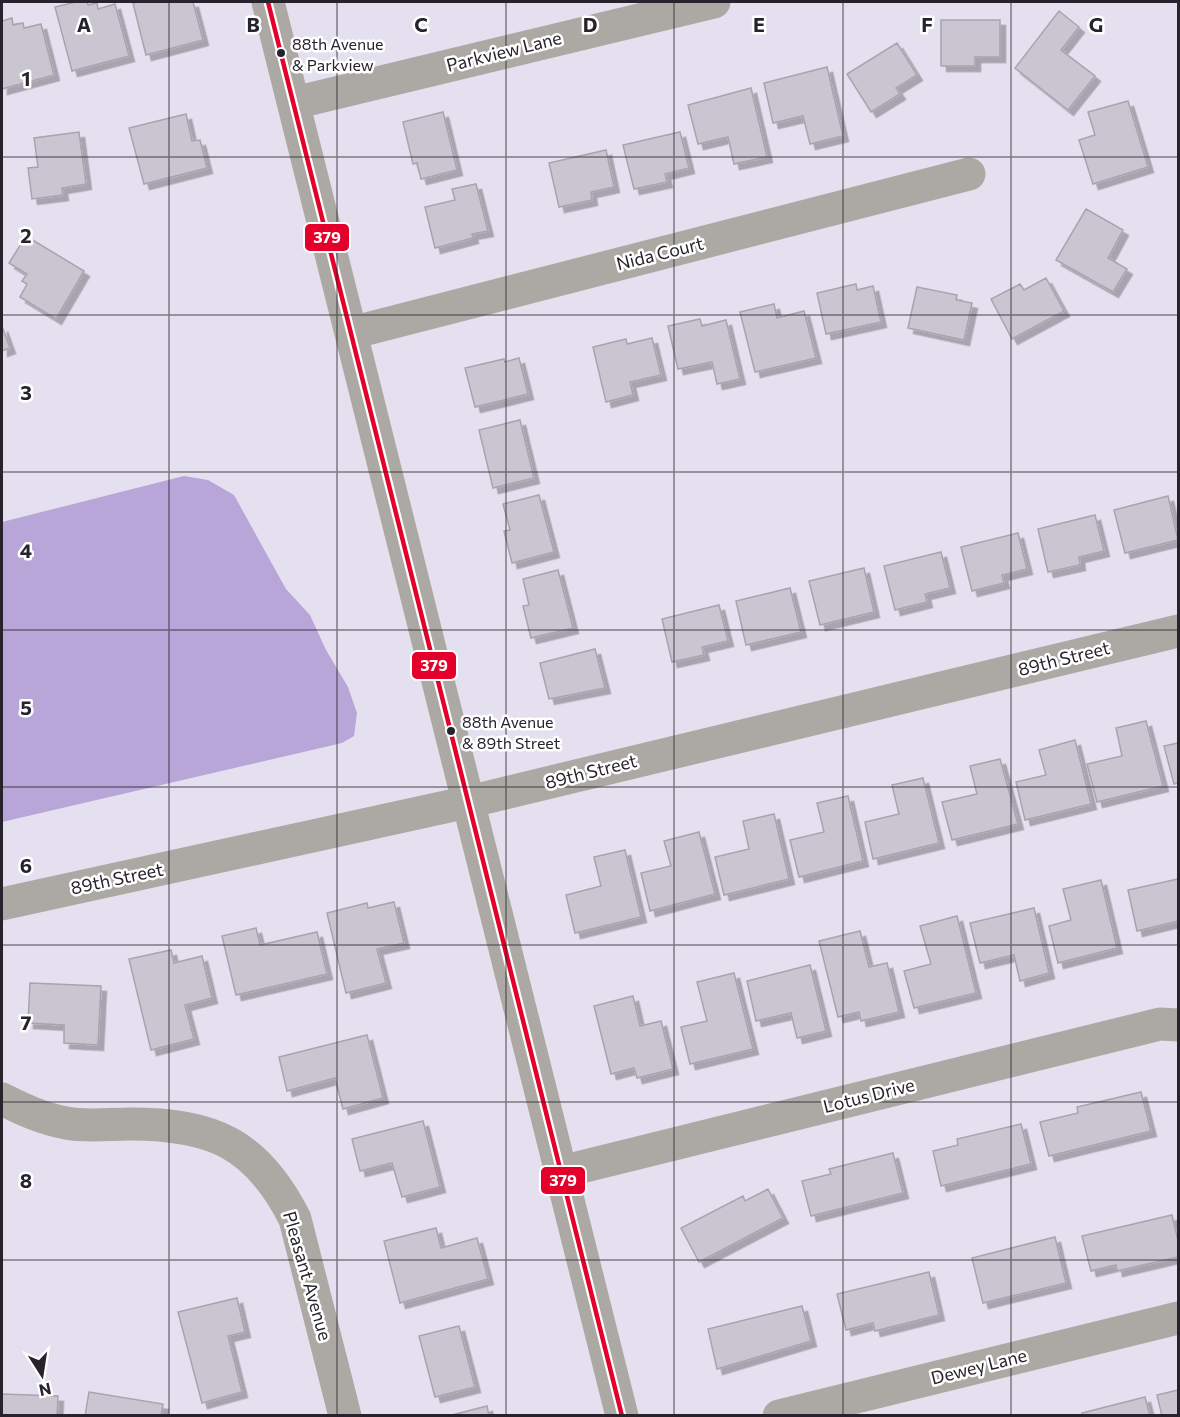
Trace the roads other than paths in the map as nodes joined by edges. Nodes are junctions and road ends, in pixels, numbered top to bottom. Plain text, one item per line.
1 (268, 2) edge
2 (714, 2) edge
3 (294, 103) junction
4 (969, 174) dead end
5 (351, 333) junction
6 (1179, 631) edge
7 (468, 802) junction
8 (2, 904) edge
9 (1179, 1025) edge
10 (2, 1099) edge
11 (561, 1172) junction
12 (1179, 1318) edge
13 (345, 1416) edge
14 (622, 1416) edge
15 (779, 1416) edge

1 - 3 street
2 - 3 street, Parkview Lane
3 - 5 street
4 - 5 street, Nida Court
5 - 7 street
6 - 7 street, 89th Street
7 - 8 street, 89th Street
7 - 11 street
9 - 11 street, Lotus Drive
10 - 13 street, Pleasant Avenue
11 - 14 street
12 - 15 street, Dewey Lane

